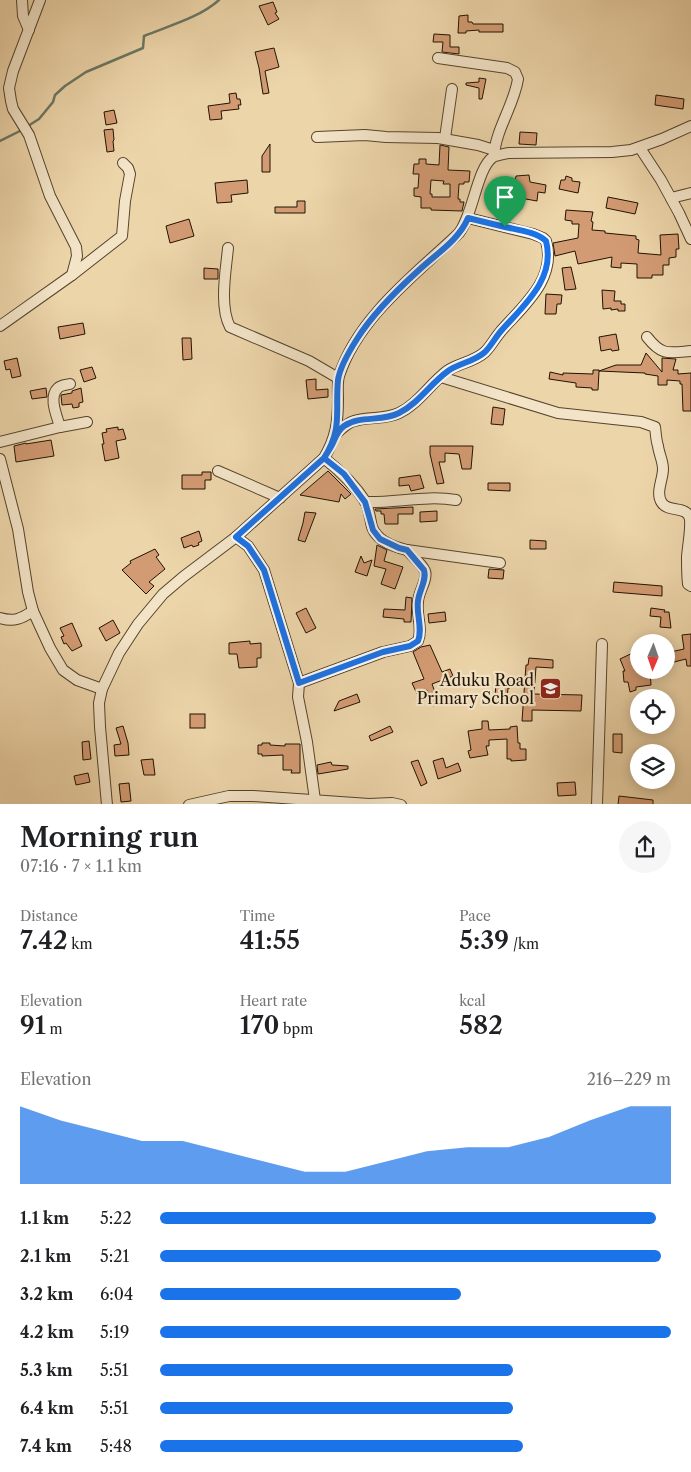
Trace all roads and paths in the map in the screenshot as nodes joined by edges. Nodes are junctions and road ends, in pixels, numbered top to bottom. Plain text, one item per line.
1 (22, 0) edge
2 (40, 0) edge
3 (29, 30) junction
4 (438, 58) dead end
5 (452, 89) dead end
6 (691, 126) edge
7 (317, 137) dead end
8 (445, 138) junction
9 (640, 148) junction
10 (494, 153) junction
11 (123, 163) dead end
12 (691, 193) edge
13 (670, 198) junction
14 (468, 218) junction
15 (691, 239) edge
16 (228, 248) dead end
17 (72, 275) junction
18 (0, 326) edge
19 (647, 337) dead end
20 (691, 351) edge
21 (442, 377) junction
22 (338, 378) junction
23 (70, 384) dead end
24 (87, 422) dead end
25 (60, 427) junction
26 (336, 434) junction
27 (0, 442) edge
28 (324, 458) junction
29 (0, 459) edge
30 (218, 471) dead end
31 (280, 498) junction
32 (456, 500) dead end
33 (365, 502) junction
34 (236, 537) junction
35 (407, 550) junction
36 (500, 563) dead end
37 (691, 586) edge
38 (33, 612) junction
39 (0, 618) edge
40 (602, 644) dead end
41 (299, 683) junction
42 (102, 689) junction
43 (315, 800) junction
44 (108, 804) edge
45 (189, 804) edge
46 (401, 804) edge
47 (597, 804) edge

1 - 3 street
2 - 3 street
3 - 17 street
4 - 10 street
5 - 8 street
6 - 9 street
7 - 8 street
8 - 10 street
9 - 10 street
9 - 13 street
10 - 14 street
11 - 17 street
12 - 13 street
13 - 15 street
14 - 21 street
14 - 22 street
16 - 22 street
17 - 18 street
19 - 20 street
21 - 26 street
21 - 37 street
22 - 26 street
23 - 25 street
24 - 25 street
25 - 27 street
26 - 28 street
28 - 31 street
28 - 33 street
29 - 38 street
30 - 31 street
31 - 34 street
32 - 33 street
33 - 35 street
34 - 41 street
34 - 42 street
35 - 36 street
35 - 41 street
38 - 39 street
38 - 42 street
40 - 47 street
41 - 43 street
42 - 44 street
43 - 45 street
43 - 46 street

